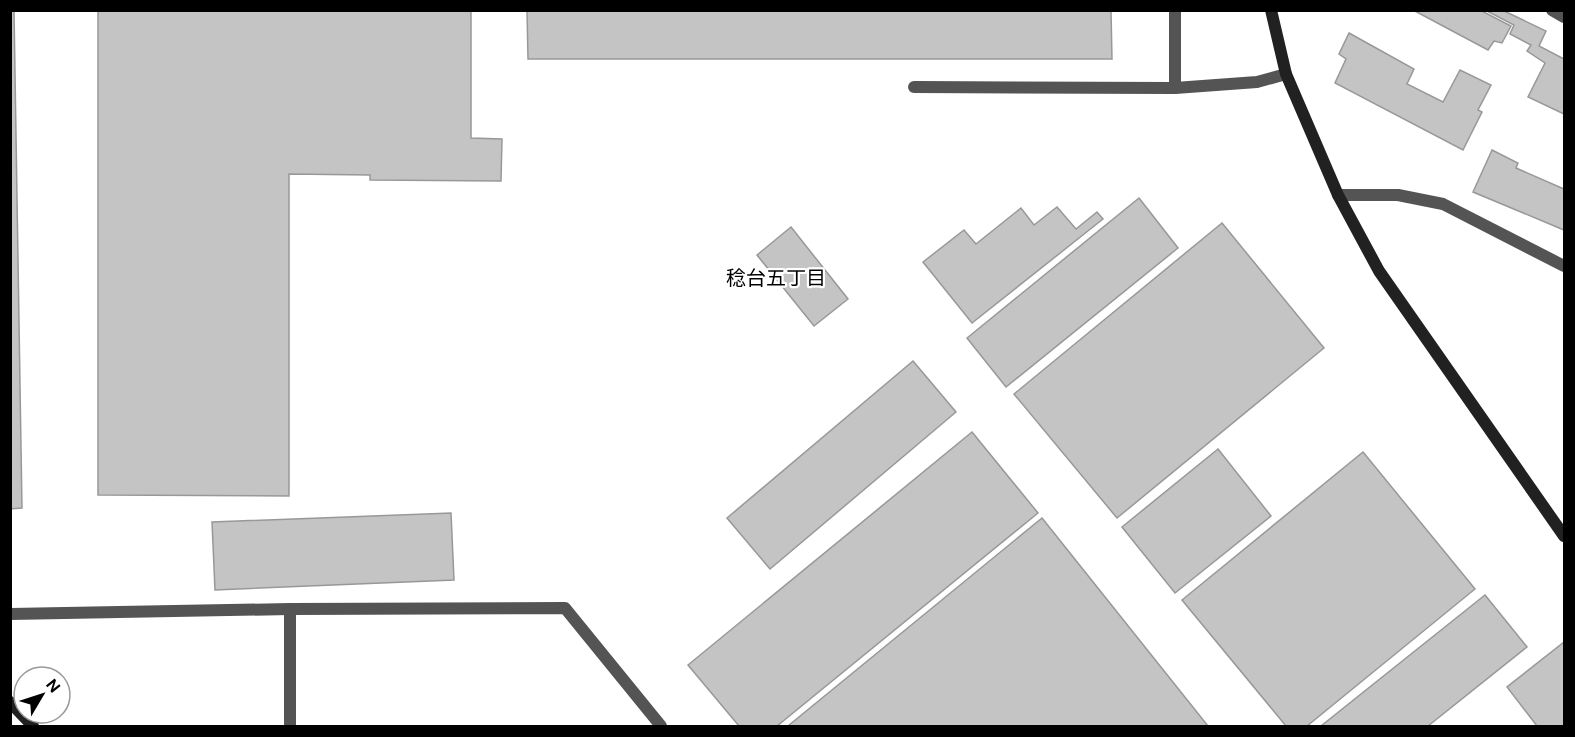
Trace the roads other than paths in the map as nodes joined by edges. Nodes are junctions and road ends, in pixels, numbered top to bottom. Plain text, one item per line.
1 (1175, 10) edge
2 (1271, 10) edge
3 (1552, 10) edge
4 (1564, 17) edge
5 (1286, 74) junction
6 (914, 87) dead end
7 (1175, 88) junction
8 (1338, 195) junction
9 (1564, 266) edge
10 (1564, 536) edge
11 (290, 609) junction
12 (10, 614) edge
13 (10, 702) edge
14 (33, 726) edge
15 (290, 726) edge
16 (661, 726) edge

1 - 7 street
2 - 5 street
3 - 4 street
5 - 7 street
5 - 8 street
6 - 7 street
8 - 9 street
8 - 10 street
11 - 12 street
11 - 15 street
11 - 16 street
13 - 14 street

